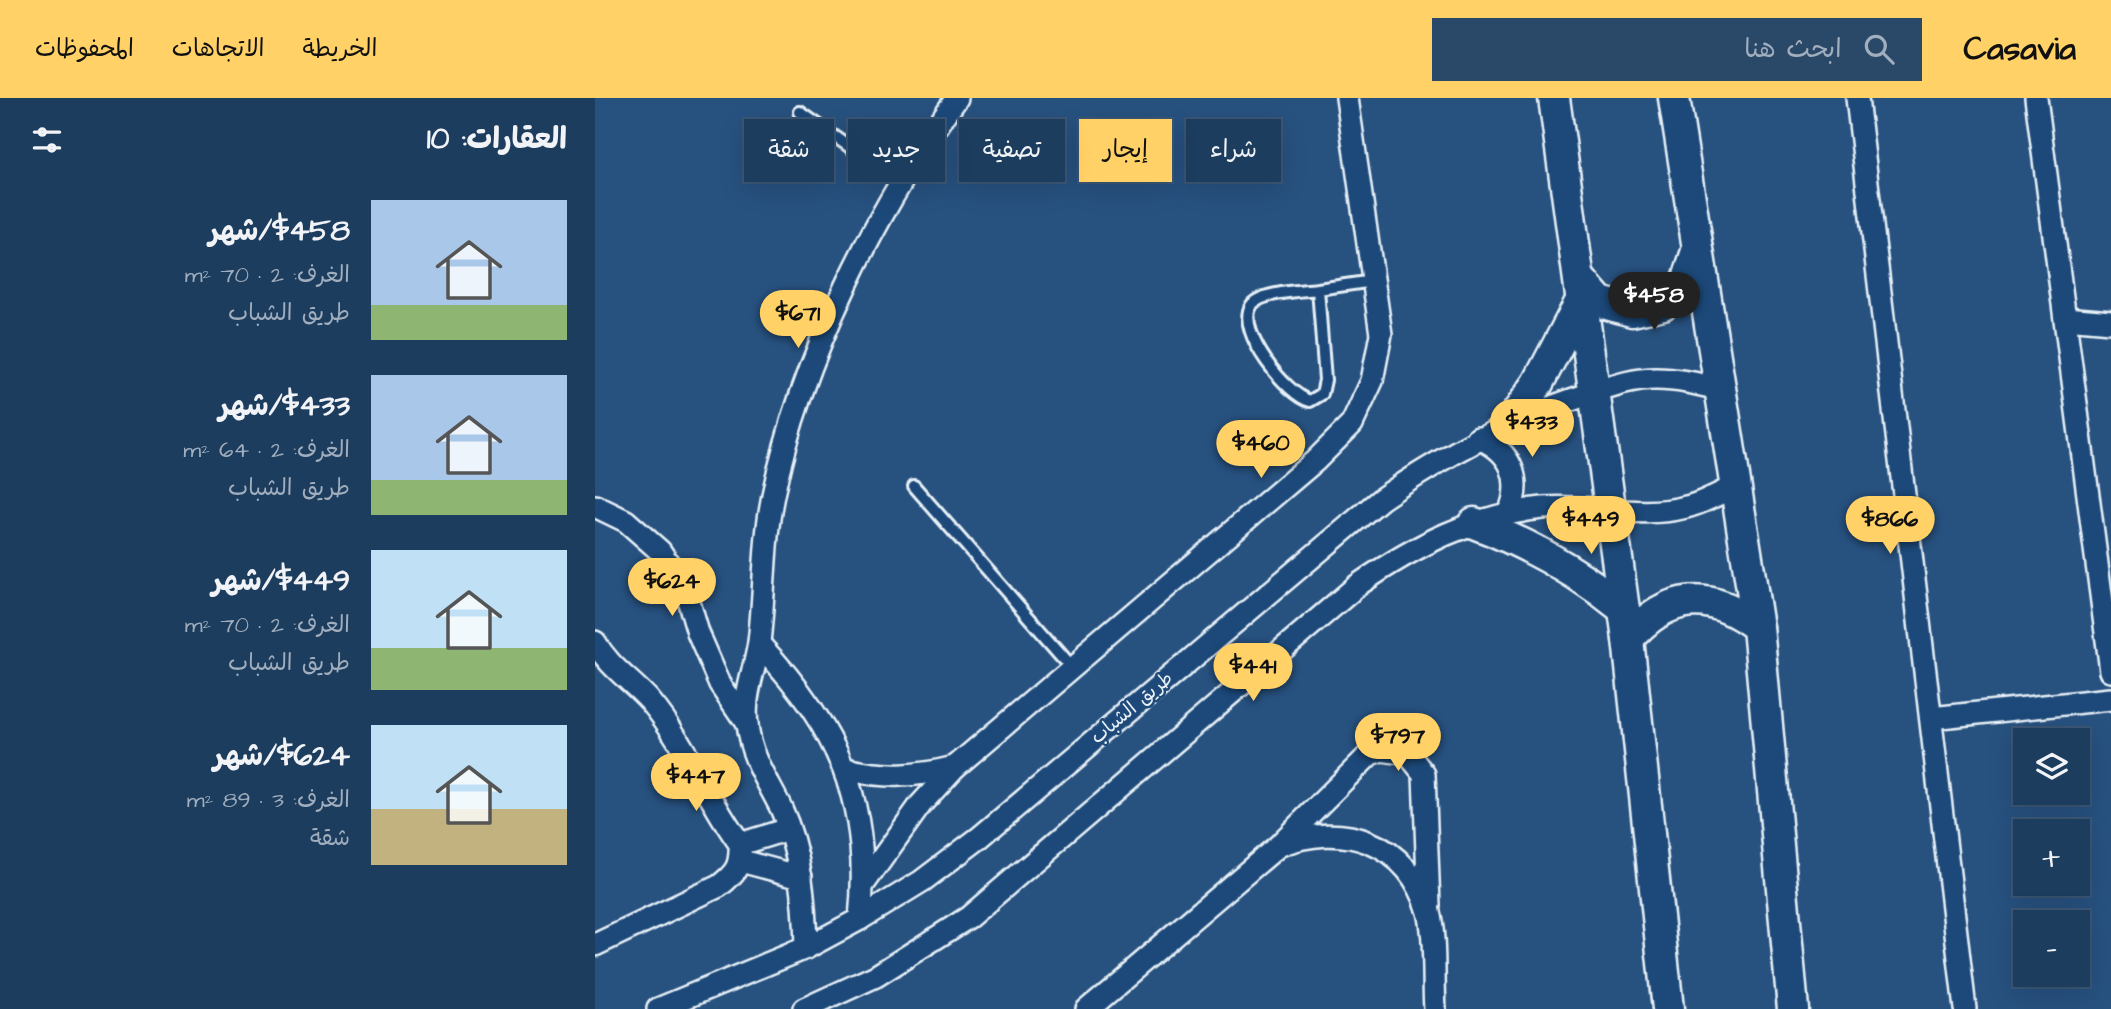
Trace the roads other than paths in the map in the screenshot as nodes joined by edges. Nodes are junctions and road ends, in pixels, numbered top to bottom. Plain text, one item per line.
1 (957, 98) edge
2 (1347, 98) edge
3 (1554, 98) edge
4 (1674, 98) edge
5 (1857, 98) edge
6 (2036, 98) edge
7 (800, 112) dead end
8 (901, 183) junction
9 (1697, 251) junction
10 (1373, 281) junction
11 (1582, 288) junction
12 (1318, 289) junction
13 (2064, 318) junction
14 (2111, 322) edge
15 (1719, 389) junction
16 (1595, 392) junction
17 (1510, 422) junction
18 (1478, 438) junction
19 (914, 486) dead end
20 (1735, 486) junction
21 (595, 506) edge
22 (1611, 508) junction
23 (1509, 513) junction
24 (1474, 523) junction
25 (1624, 609) junction
26 (1758, 627) junction
27 (1628, 639) junction
28 (595, 642) edge
29 (759, 644) junction
30 (1073, 668) junction
31 (2111, 671) edge
32 (2111, 699) edge
33 (1931, 718) junction
34 (747, 724) junction
35 (955, 767) junction
36 (845, 769) junction
37 (788, 828) junction
38 (1278, 846) junction
39 (741, 853) junction
40 (801, 877) junction
41 (863, 885) junction
42 (1429, 914) junction
43 (860, 919) junction
44 (595, 945) edge
45 (806, 947) junction
46 (657, 1009) edge
47 (804, 1009) edge
48 (1086, 1009) edge
49 (1434, 1009) edge
50 (1668, 1009) edge
51 (1793, 1009) edge
52 (1965, 1009) edge

1 - 8 street
2 - 10 street
3 - 11 street
4 - 9 street
5 - 33 street
6 - 13 street
7 - 8 lane
8 - 29 street
9 - 11 street
9 - 15 street
10 - 12 lane
10 - 30 street
11 - 16 street
11 - 17 street
12 - 12 lane
13 - 14 street
13 - 31 street
15 - 16 street, طريق الشباب
15 - 20 street
16 - 17 street, طريق الشباب
16 - 22 street
17 - 18 street, طريق الشباب
18 - 23 street
18 - 43 street, طريق الشباب
19 - 30 lane
20 - 22 street
20 - 26 street
21 - 34 street
22 - 23 street
22 - 25 street
23 - 24 street
24 - 25 street
24 - 47 street
25 - 27 street
26 - 27 street
26 - 51 street
27 - 50 street
28 - 39 street
29 - 34 street
29 - 36 street
30 - 35 street
32 - 33 street
33 - 52 street
34 - 37 street
35 - 36 street
35 - 41 street
36 - 41 street
37 - 39 street
37 - 40 street
38 - 42 street
38 - 42 street
38 - 48 street
39 - 40 street
39 - 44 street
40 - 45 street
41 - 43 street
42 - 49 street
43 - 45 street, طريق الشباب
45 - 46 street, طريق الشباب

